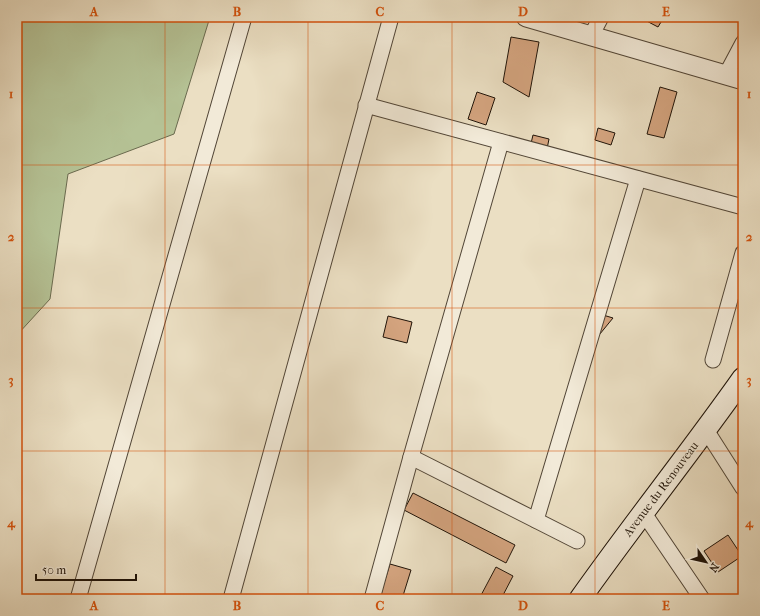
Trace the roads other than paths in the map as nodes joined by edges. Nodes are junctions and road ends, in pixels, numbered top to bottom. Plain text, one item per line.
1 (244, 17) edge
2 (391, 17) edge
3 (526, 17) edge
4 (601, 17) edge
5 (591, 36) junction
6 (743, 43) edge
7 (735, 78) edge
8 (366, 105) junction
9 (501, 142) junction
10 (638, 179) junction
11 (743, 207) edge
12 (743, 253) edge
13 (713, 360) dead end
14 (743, 378) edge
15 (706, 430) junction
16 (411, 457) junction
17 (743, 488) edge
18 (643, 512) junction
19 (536, 520) junction
20 (577, 541) dead end
21 (585, 596) edge
22 (78, 599) edge
23 (231, 599) edge
24 (372, 599) edge
25 (702, 599) edge

1 - 22 street
2 - 8 street
3 - 5 street
4 - 5 street
5 - 7 street
6 - 7 street
8 - 9 street
8 - 23 street
9 - 10 street
9 - 16 street
10 - 11 street
10 - 19 street
12 - 13 street
14 - 15 main road, Avenue du Renouveau
15 - 17 street
15 - 18 main road, Avenue du Renouveau
16 - 19 street
16 - 24 street
18 - 21 main road, Avenue du Renouveau
18 - 25 street
19 - 20 street

